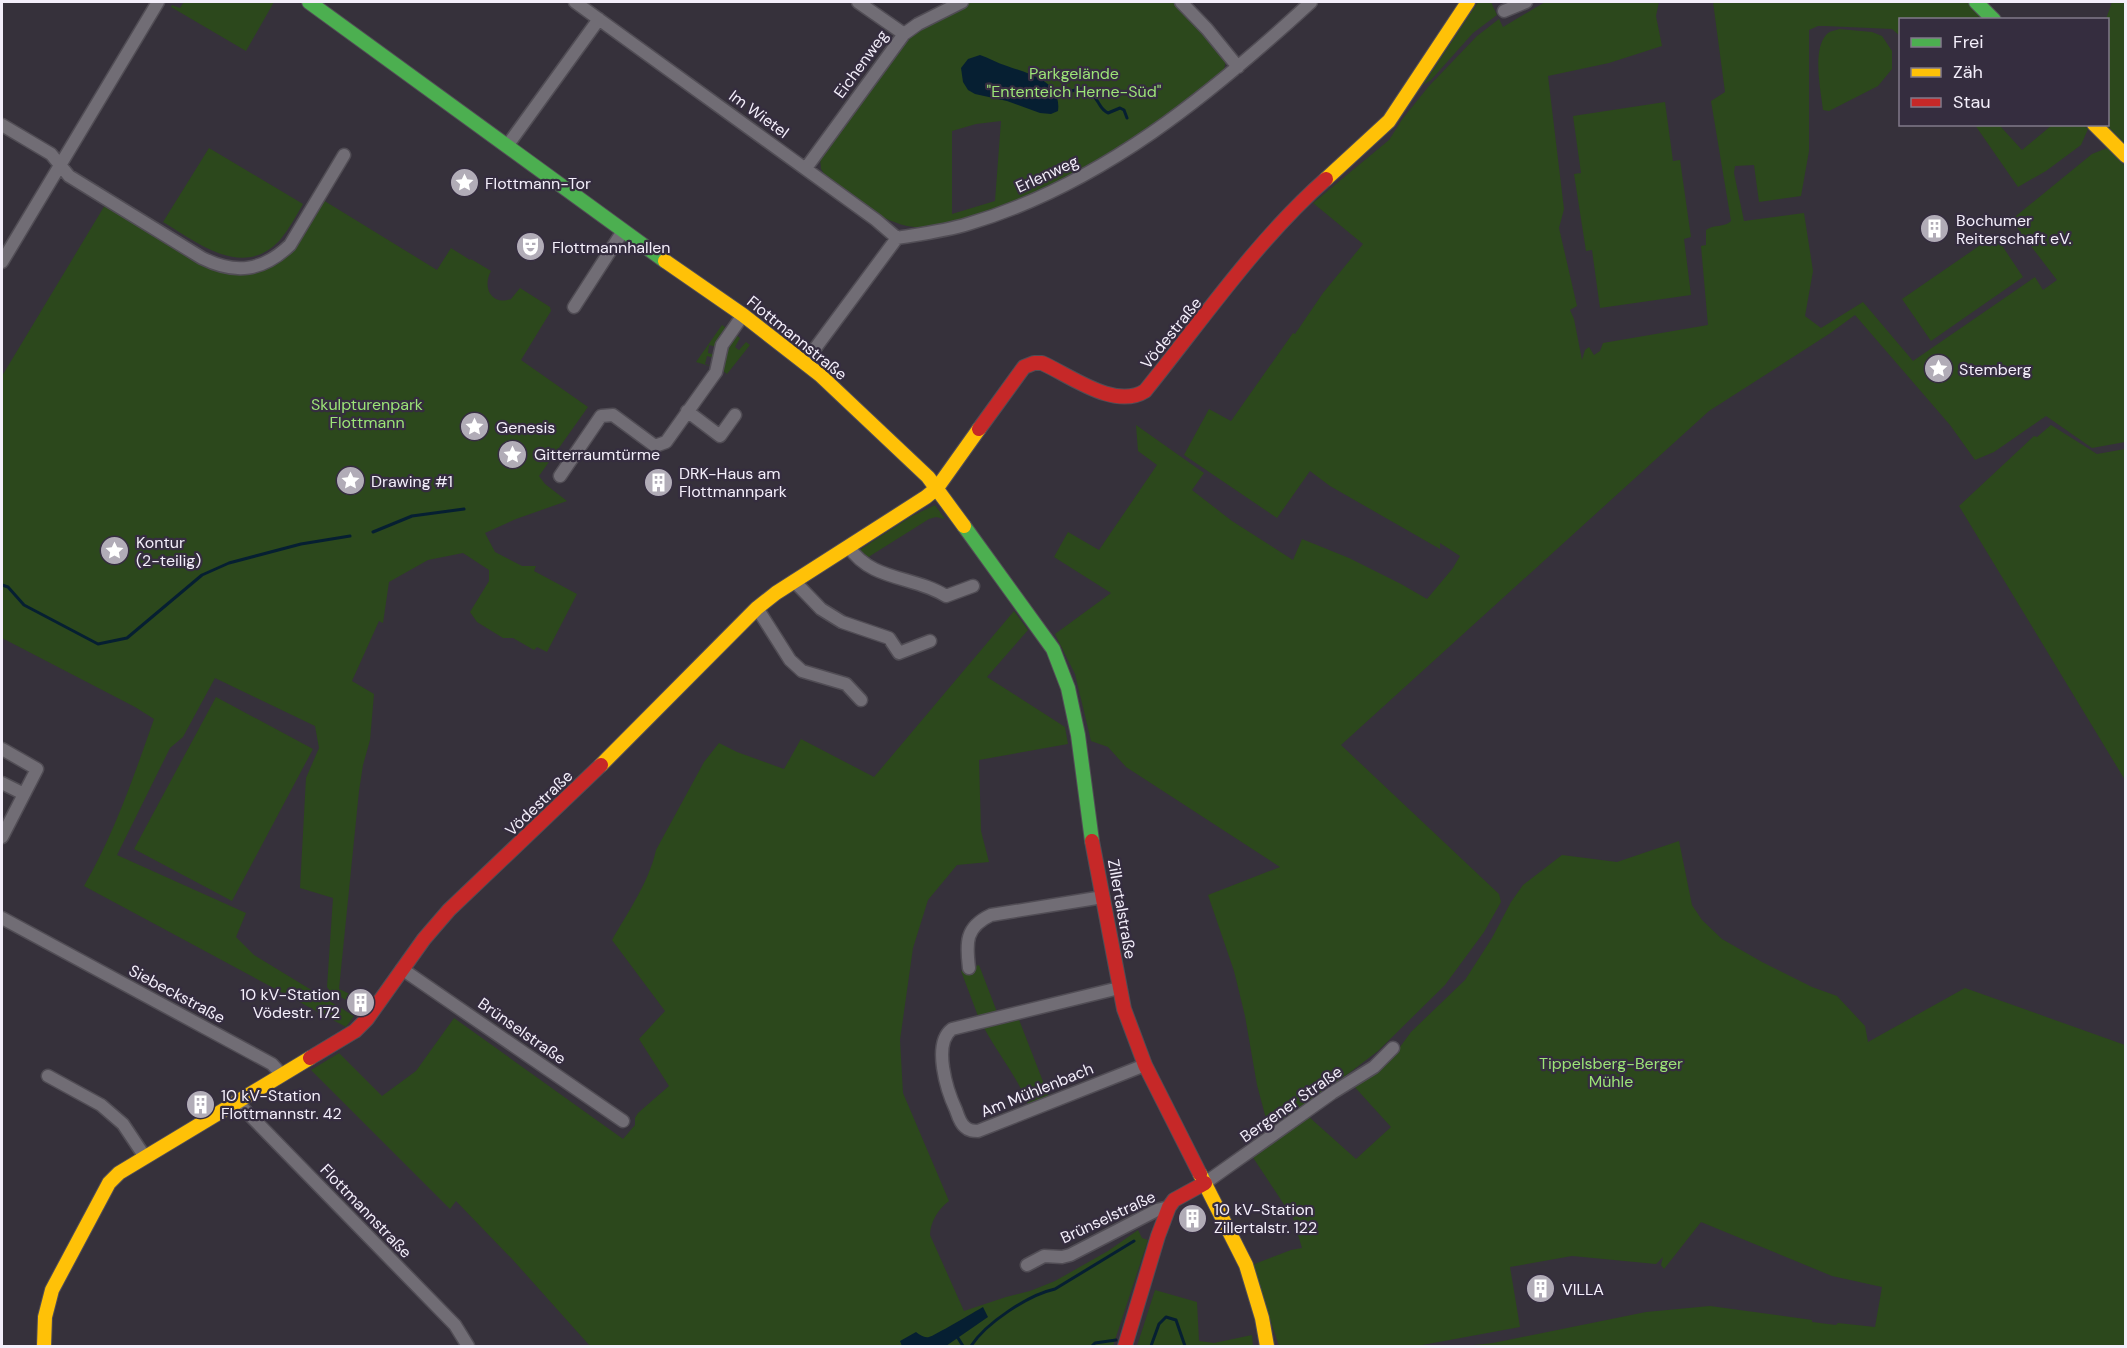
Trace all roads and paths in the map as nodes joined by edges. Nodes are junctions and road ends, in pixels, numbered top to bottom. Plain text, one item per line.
1 (158, 2) edge
2 (310, 2) edge
3 (575, 2) edge
4 (858, 2) edge
5 (962, 2) edge
6 (1181, 2) edge
7 (1311, 2) edge
8 (1468, 2) edge
9 (1526, 2) edge
10 (1976, 2) edge
11 (1504, 11) dead end
12 (1992, 18) edge
13 (599, 19) junction
14 (904, 34) junction
15 (1238, 67) junction
16 (2, 125) edge
17 (2096, 126) edge
18 (507, 146) junction
19 (344, 156) dead end
20 (2125, 156) edge
21 (60, 165) junction
22 (806, 168) junction
23 (623, 231) junction
24 (897, 238) junction
25 (2, 262) edge
26 (574, 307) dead end
27 (743, 315) junction
28 (805, 362) junction
29 (687, 411) junction
30 (735, 415) dead end
31 (560, 476) dead end
32 (937, 488) junction
33 (849, 547) junction
34 (794, 581) junction
35 (973, 586) dead end
36 (758, 609) junction
37 (930, 641) dead end
38 (861, 700) dead end
39 (2, 749) edge
40 (2, 783) edge
41 (24, 794) junction
42 (2, 837) edge
43 (1103, 897) junction
44 (2, 918) edge
45 (969, 968) dead end
46 (402, 969) junction
47 (1119, 988) junction
48 (1394, 1048) dead end
49 (1145, 1065) junction
50 (282, 1075) junction
51 (48, 1076) dead end
52 (236, 1101) junction
53 (623, 1121) dead end
54 (145, 1157) junction
55 (1205, 1183) junction
56 (1168, 1207) junction
57 (1027, 1265) dead end
58 (44, 1347) edge
59 (468, 1347) edge
60 (1125, 1347) edge
61 (1267, 1347) edge

1 - 21 street
2 - 18 street, Flottmannstraße
3 - 13 street, Im Wietel
4 - 14 street
5 - 14 street, Eichenweg
6 - 15 street
7 - 15 street, Erlenweg
8 - 32 street, Vödestraße
9 - 11 street
10 - 12 street
13 - 18 street
13 - 22 street, Im Wietel
14 - 22 street, Eichenweg
15 - 24 street, Erlenweg
16 - 21 street
17 - 20 street
18 - 23 street, Flottmannstraße
19 - 21 street
21 - 25 street
22 - 24 street, Im Wietel
23 - 26 street
23 - 27 street, Flottmannstraße
24 - 28 street
27 - 28 street, Flottmannstraße
27 - 29 street
28 - 32 street, Flottmannstraße
29 - 30 street
29 - 31 street
32 - 33 street, Vödestraße
32 - 43 street, Zillertalstraße
33 - 34 street, Vödestraße
33 - 35 street
34 - 36 street, Vödestraße
34 - 37 street
36 - 38 street
36 - 46 street, Vödestraße
39 - 41 street
40 - 41 street
41 - 42 street
43 - 45 street
43 - 47 street, Zillertalstraße
44 - 50 street, Siebeckstraße
46 - 50 street, Vödestraße
46 - 53 street, Brünselstraße
47 - 49 street, Zillertalstraße
47 - 49 street, Am Mühlenbach
48 - 55 street, Bergener Straße
49 - 55 street, Zillertalstraße
50 - 52 street
51 - 54 street
52 - 54 street
52 - 59 street, Flottmannstraße
54 - 58 street
55 - 56 street, Brünselstraße
55 - 61 street, Zillertalstraße
56 - 57 street, Brünselstraße
56 - 60 street, Brünselstraße

